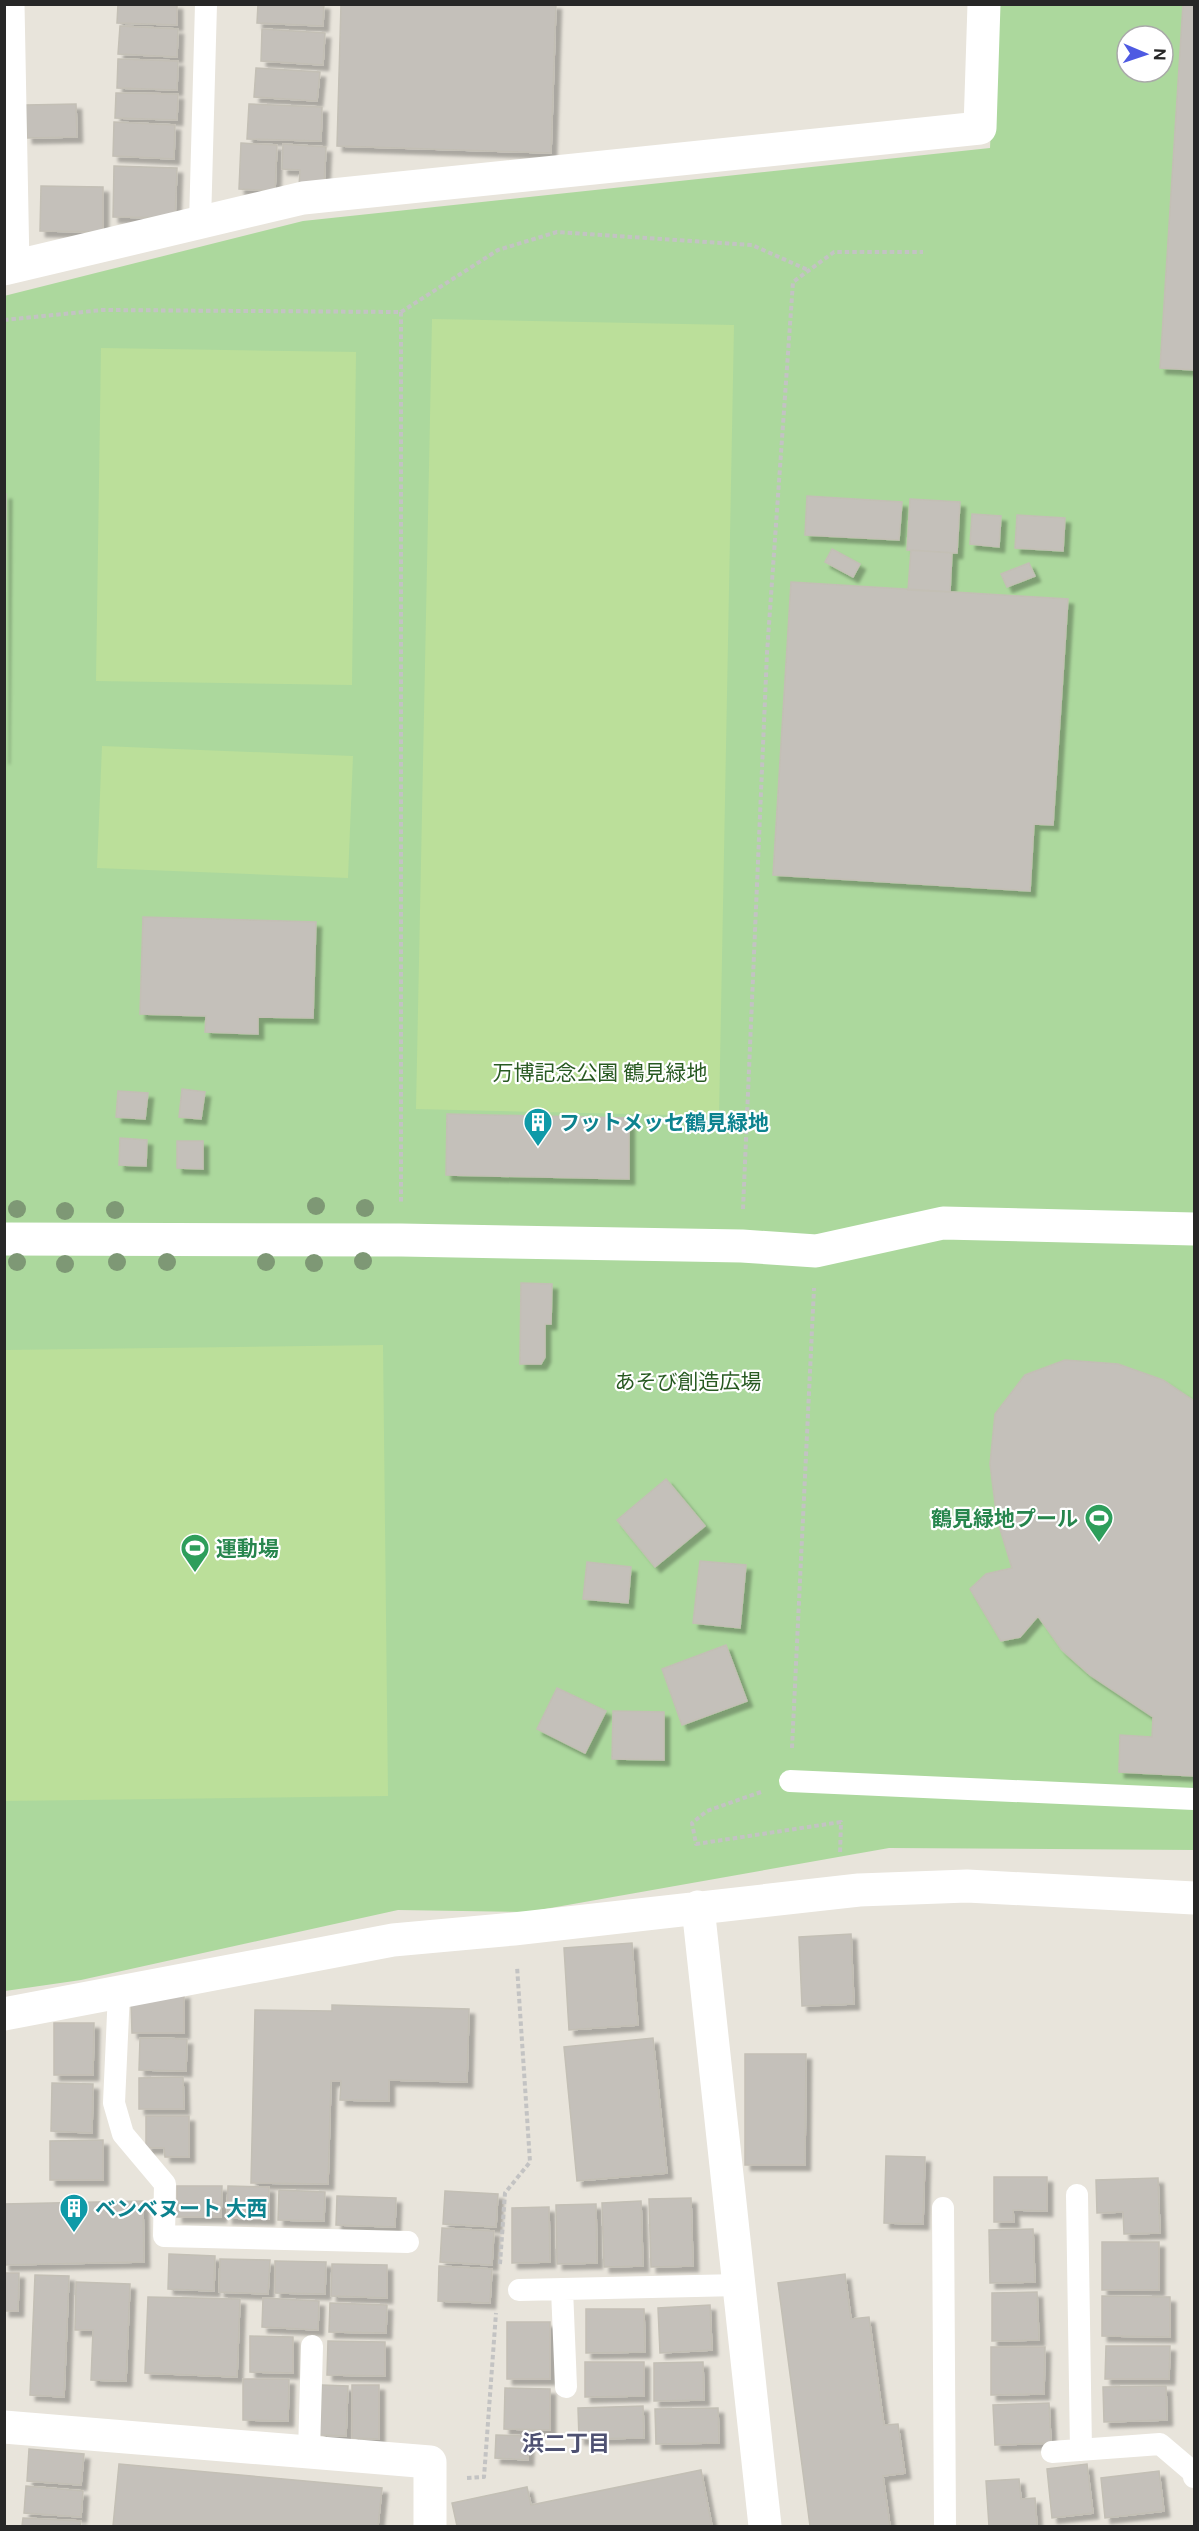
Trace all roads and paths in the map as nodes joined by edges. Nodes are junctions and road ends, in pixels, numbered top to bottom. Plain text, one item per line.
1 (8, 4) edge
2 (206, 4) edge
3 (984, 4) edge
4 (200, 223) junction
5 (922, 252) dead end
6 (9, 268) edge
7 (809, 270) junction
8 (401, 312) junction
9 (4, 320) edge
10 (1194, 1229) edge
11 (4, 1239) edge
12 (401, 1240) junction
13 (742, 1246) junction
14 (816, 1251) junction
15 (790, 1781) junction
16 (1194, 1798) edge
17 (840, 1857) dead end
18 (1194, 1898) edge
19 (698, 1907) junction
20 (514, 1929) junction
21 (119, 1992) junction
22 (4, 2014) edge
23 (1077, 2195) dead end
24 (943, 2208) dead end
25 (408, 2242) dead end
26 (499, 2276) dead end
27 (739, 2285) junction
28 (562, 2289) junction
29 (519, 2290) dead end
30 (496, 2312) dead end
31 (312, 2346) dead end
32 (566, 2387) dead end
33 (4, 2427) edge
34 (1081, 2450) junction
35 (309, 2452) junction
36 (1052, 2452) dead end
37 (1194, 2477) edge
38 (430, 2479) junction
39 (430, 2526) edge
40 (765, 2526) edge
41 (945, 2526) edge

1 - 6 street
2 - 4 lane
3 - 4 street
4 - 6 street
5 - 7 path
7 - 8 path
7 - 13 path
8 - 9 path
8 - 12 path
10 - 14 street
11 - 12 street
12 - 13 street
13 - 14 street
14 - 15 path
15 - 16 lane
15 - 17 path
18 - 19 street
19 - 20 street
19 - 27 street
20 - 21 street
20 - 26 path
21 - 22 street
21 - 25 lane
23 - 34 lane
24 - 41 lane
27 - 28 lane
27 - 40 street
28 - 29 lane
28 - 32 lane
30 - 38 path
31 - 35 lane
33 - 35 street
34 - 36 lane
34 - 37 lane
35 - 38 street
38 - 39 street

